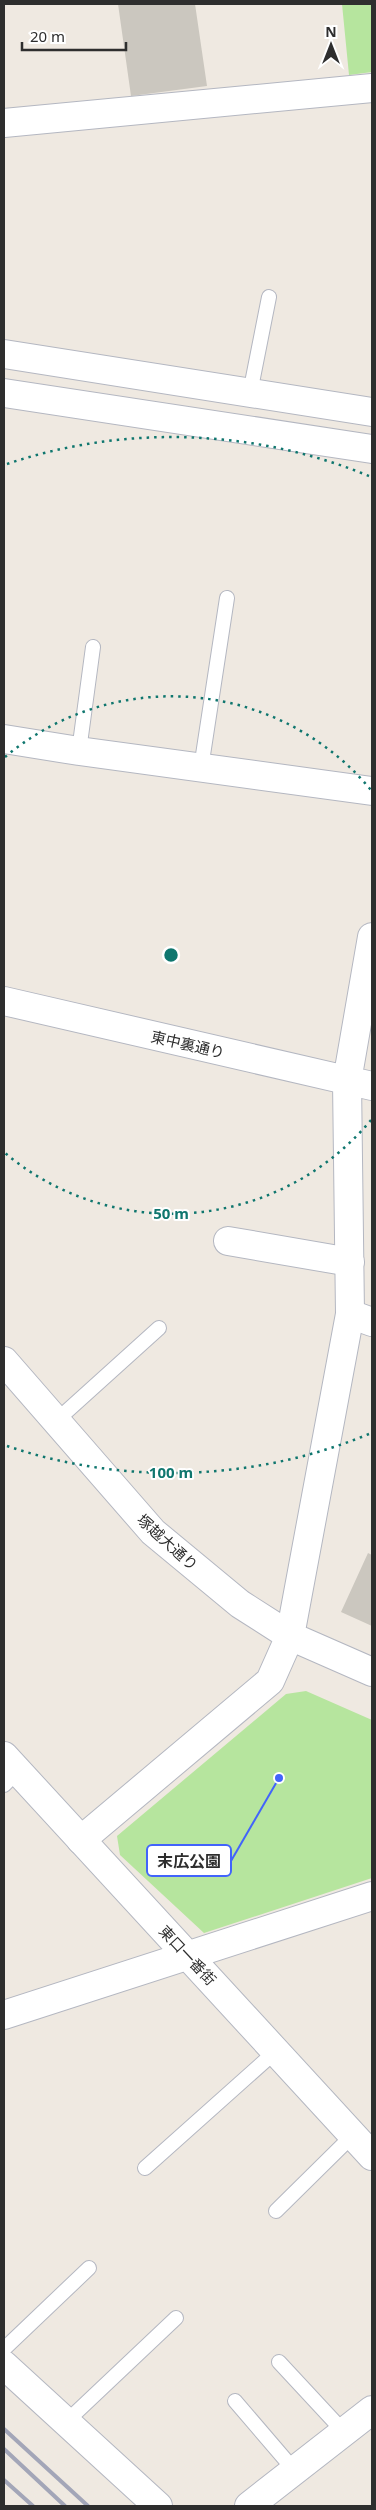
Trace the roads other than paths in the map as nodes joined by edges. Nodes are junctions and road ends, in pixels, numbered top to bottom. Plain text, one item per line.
1 (372, 88) edge
2 (4, 123) edge
3 (269, 297) dead end
4 (4, 354) edge
5 (4, 393) edge
6 (250, 393) junction
7 (372, 412) edge
8 (372, 449) edge
9 (227, 598) dead end
10 (93, 647) dead end
11 (4, 739) edge
12 (78, 751) junction
13 (201, 768) junction
14 (372, 791) edge
15 (372, 937) edge
16 (4, 1001) edge
17 (360, 1083) edge
18 (228, 1242) dead end
19 (350, 1262) junction
20 (361, 1318) edge
21 (159, 1328) dead end
22 (4, 1361) edge
23 (56, 1421) junction
24 (290, 1636) junction
25 (372, 1672) edge
26 (9, 1771) edge
27 (81, 1840) junction
28 (372, 1896) edge
29 (189, 1956) junction
30 (4, 2015) edge
31 (276, 2051) junction
32 (353, 2135) junction
33 (372, 2156) edge
34 (144, 2168) dead end
35 (276, 2211) dead end
36 (89, 2268) dead end
37 (176, 2318) dead end
38 (4, 2349) edge
39 (279, 2362) dead end
40 (4, 2365) edge
41 (235, 2401) dead end
42 (372, 2410) edge
43 (66, 2422) junction
44 (344, 2432) junction
45 (295, 2471) junction
46 (158, 2506) edge
47 (249, 2506) edge

1 - 2 street
3 - 6 lane
4 - 6 street
5 - 8 street
6 - 7 street
9 - 13 lane
10 - 12 lane
11 - 12 street
12 - 13 street
13 - 14 street
15 - 17 street
16 - 17 street, 東中裏通り
17 - 19 street
18 - 19 street
19 - 20 street
20 - 24 street
21 - 23 lane
22 - 23 street, 塚越大通り
23 - 24 street, 塚越大通り
24 - 25 street, 塚越大通り
24 - 27 street
26 - 27 street, 東口一番街
27 - 29 street, 東口一番街
28 - 29 street
29 - 30 street
29 - 31 street, 東口一番街
31 - 32 street, 東口一番街
31 - 34 lane
32 - 33 street, 東口一番街
32 - 35 lane
36 - 38 lane
37 - 43 lane
39 - 44 lane
40 - 43 street
41 - 45 lane
42 - 44 street
43 - 46 street
44 - 45 street
45 - 47 street

